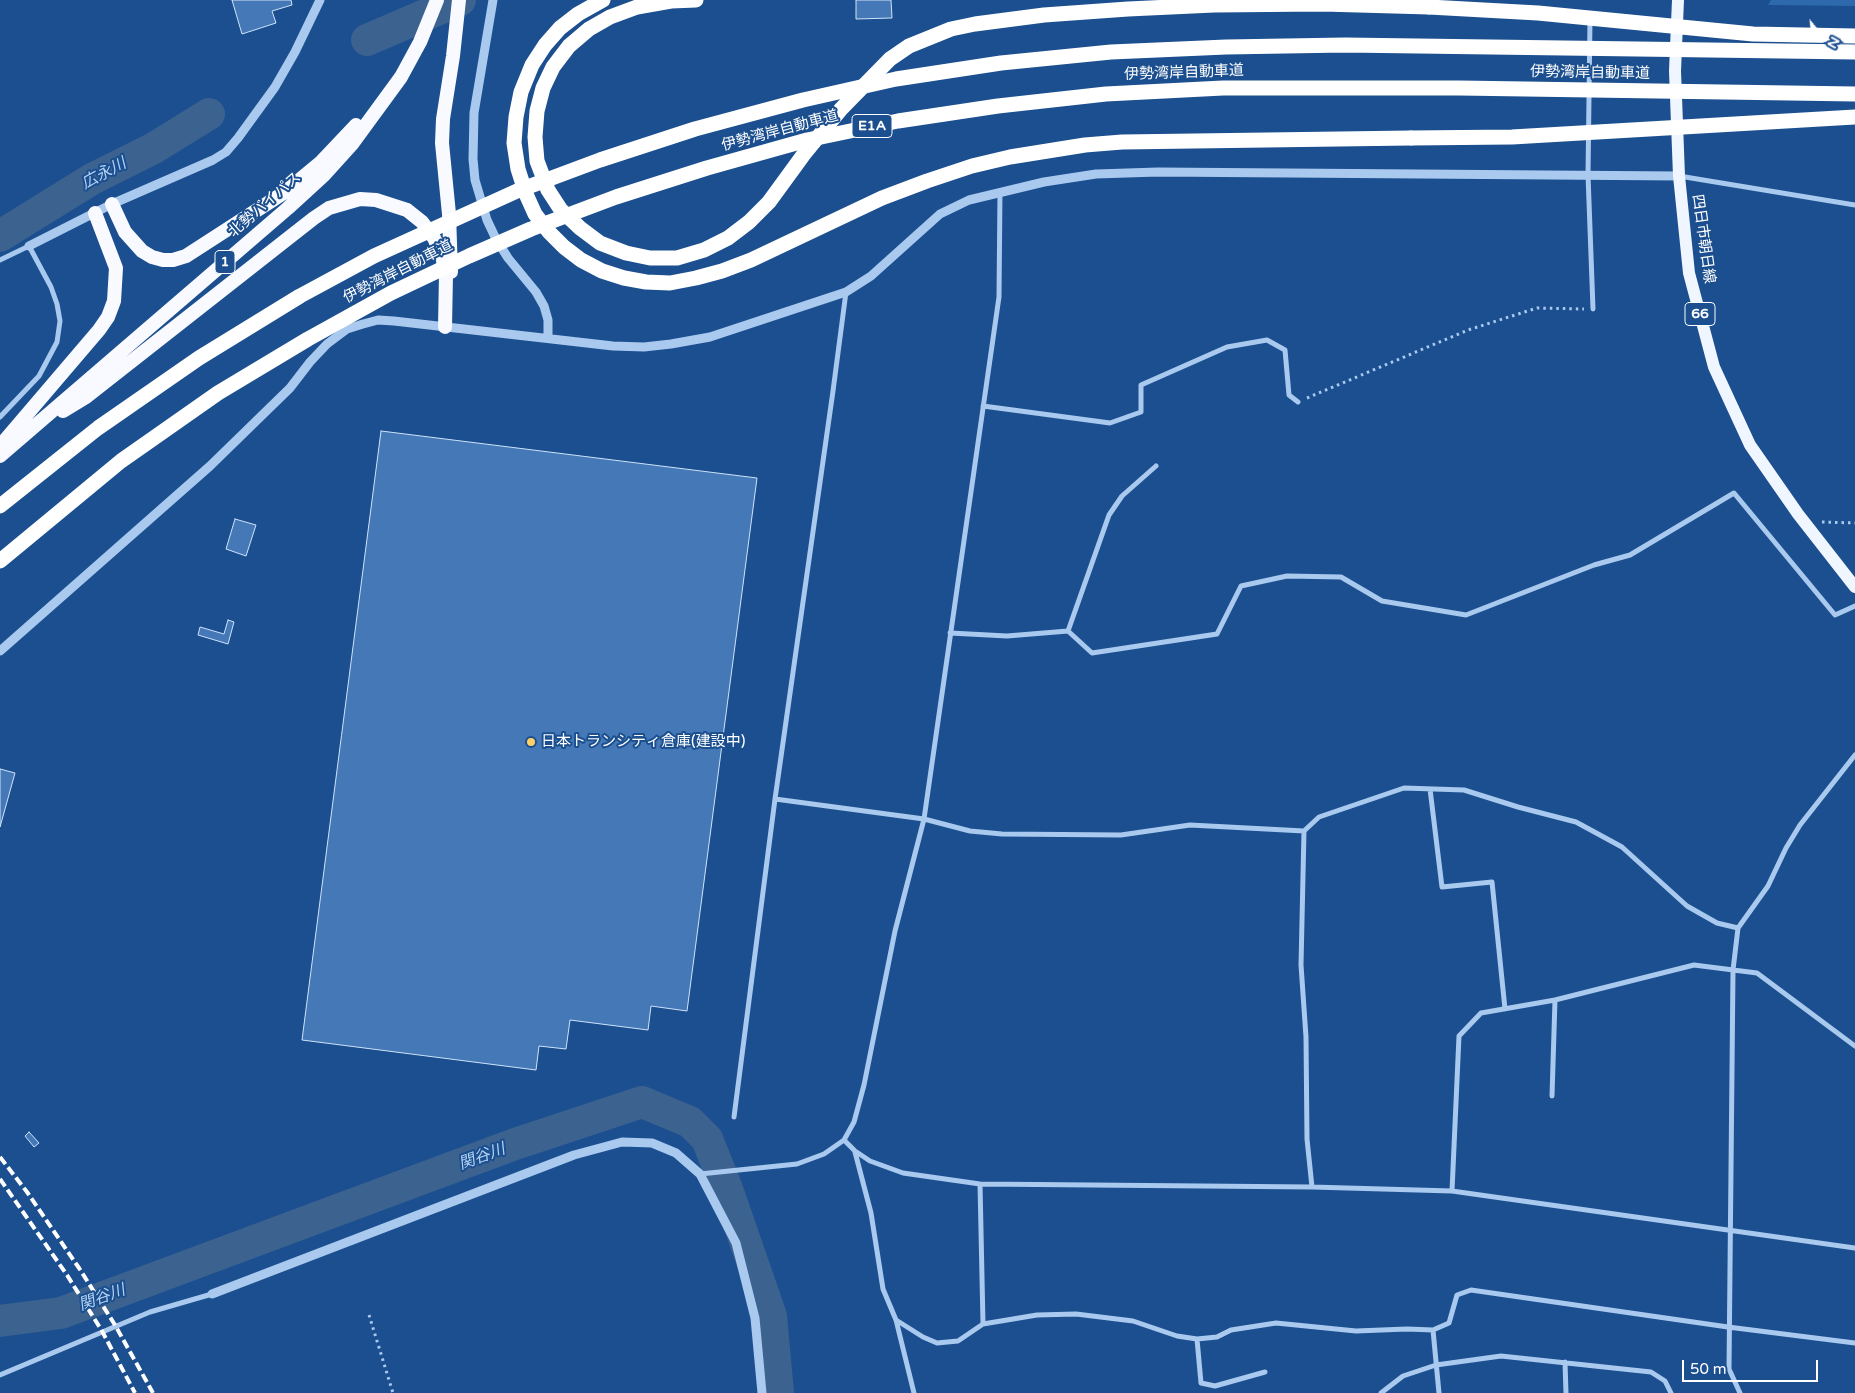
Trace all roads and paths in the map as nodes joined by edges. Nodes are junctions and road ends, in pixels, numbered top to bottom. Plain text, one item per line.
1 (320, 0) edge
2 (436, 0) edge
3 (459, 0) edge
4 (493, 0) edge
5 (603, 0) edge
6 (696, 0) edge
7 (1678, 0) edge
8 (1590, 13) dead end
9 (1855, 36) edge
10 (1855, 52) edge
11 (1855, 94) edge
12 (1855, 117) edge
13 (1588, 176) junction
14 (1679, 176) junction
15 (1000, 192) junction
16 (112, 204) junction
17 (1855, 205) edge
18 (95, 213) junction
19 (29, 246) junction
20 (0, 260) edge
21 (846, 292) junction
22 (1593, 309) joint
23 (445, 327) junction
24 (548, 338) junction
25 (1298, 402) joint
26 (983, 406) junction
27 (0, 416) edge
28 (24, 436) junction
29 (0, 446) edge
30 (0, 456) edge
31 (1156, 466) dead end
32 (0, 506) edge
33 (1798, 514) junction
34 (1855, 523) edge
35 (0, 561) edge
36 (1855, 587) edge
37 (1855, 606) edge
38 (1068, 631) junction
39 (950, 633) junction
40 (0, 651) edge
41 (1855, 755) edge
42 (1430, 789) junction
43 (775, 799) junction
44 (924, 819) junction
45 (1304, 832) junction
46 (1738, 928) junction
47 (1733, 970) junction
48 (1555, 1000) junction
49 (1505, 1009) junction
50 (1855, 1046) edge
51 (1552, 1096) dead end
52 (734, 1117) dead end
53 (844, 1140) junction
54 (855, 1151) junction
55 (700, 1174) junction
56 (980, 1184) junction
57 (1312, 1187) junction
58 (1452, 1191) junction
59 (1730, 1229) junction
60 (1855, 1248) edge
61 (212, 1294) joint
62 (369, 1315) dead end
63 (896, 1320) junction
64 (983, 1324) junction
65 (1728, 1327) junction
66 (1432, 1330) junction
67 (1197, 1339) junction
68 (1855, 1343) edge
69 (1565, 1362) junction
70 (1436, 1365) junction
71 (1265, 1372) dead end
72 (0, 1374) edge
73 (393, 1393) edge
74 (762, 1393) edge
75 (914, 1393) edge
76 (1381, 1393) edge
77 (1438, 1393) edge
78 (1566, 1393) edge
79 (1672, 1393) edge
80 (1740, 1393) edge

1 - 16 street
2 - 16 highway
2 - 28 highway, 北勢バイパス / 1
3 - 23 highway
4 - 24 street
5 - 12 highway, bridge
6 - 9 highway, bridge
7 - 14 main road, 四日市朝日線 / 66
8 - 13 street
10 - 32 highway, 伊勢湾岸自動車道, bridge
11 - 35 highway, 伊勢湾岸自動車道 / E1A, bridge
13 - 14 street
13 - 15 street
13 - 22 street
14 - 17 street
14 - 33 main road, 四日市朝日線 / 66
15 - 21 street
15 - 26 street
16 - 18 street
18 - 19 street
18 - 29 highway
19 - 20 street
19 - 27 street
21 - 24 street
21 - 43 street
22 - 25 path
23 - 24 street
23 - 28 highway
23 - 40 street
25 - 26 street
26 - 39 street
28 - 30 highway, 北勢バイパス / 1
31 - 38 street
33 - 34 path
33 - 36 main road, 四日市朝日線 / 66
37 - 38 street
38 - 39 street
39 - 44 street
41 - 46 street
42 - 45 street
42 - 46 street
42 - 49 street
43 - 44 street
43 - 52 street
44 - 45 street
44 - 53 street
45 - 57 street
46 - 47 street
47 - 48 street
47 - 50 street
47 - 59 street
48 - 49 street
48 - 51 street
49 - 58 street
53 - 54 street
53 - 55 street
54 - 56 street
54 - 63 street
55 - 61 street
55 - 74 street
56 - 57 street
56 - 64 street
57 - 58 street
58 - 59 street
59 - 60 street
59 - 65 street
61 - 72 street
62 - 73 path
63 - 64 street
63 - 75 street
64 - 67 street
65 - 66 street
65 - 68 street
65 - 80 street
66 - 67 street
66 - 70 street
67 - 71 street
69 - 70 street
69 - 78 street
69 - 79 street
70 - 76 street
70 - 77 street

